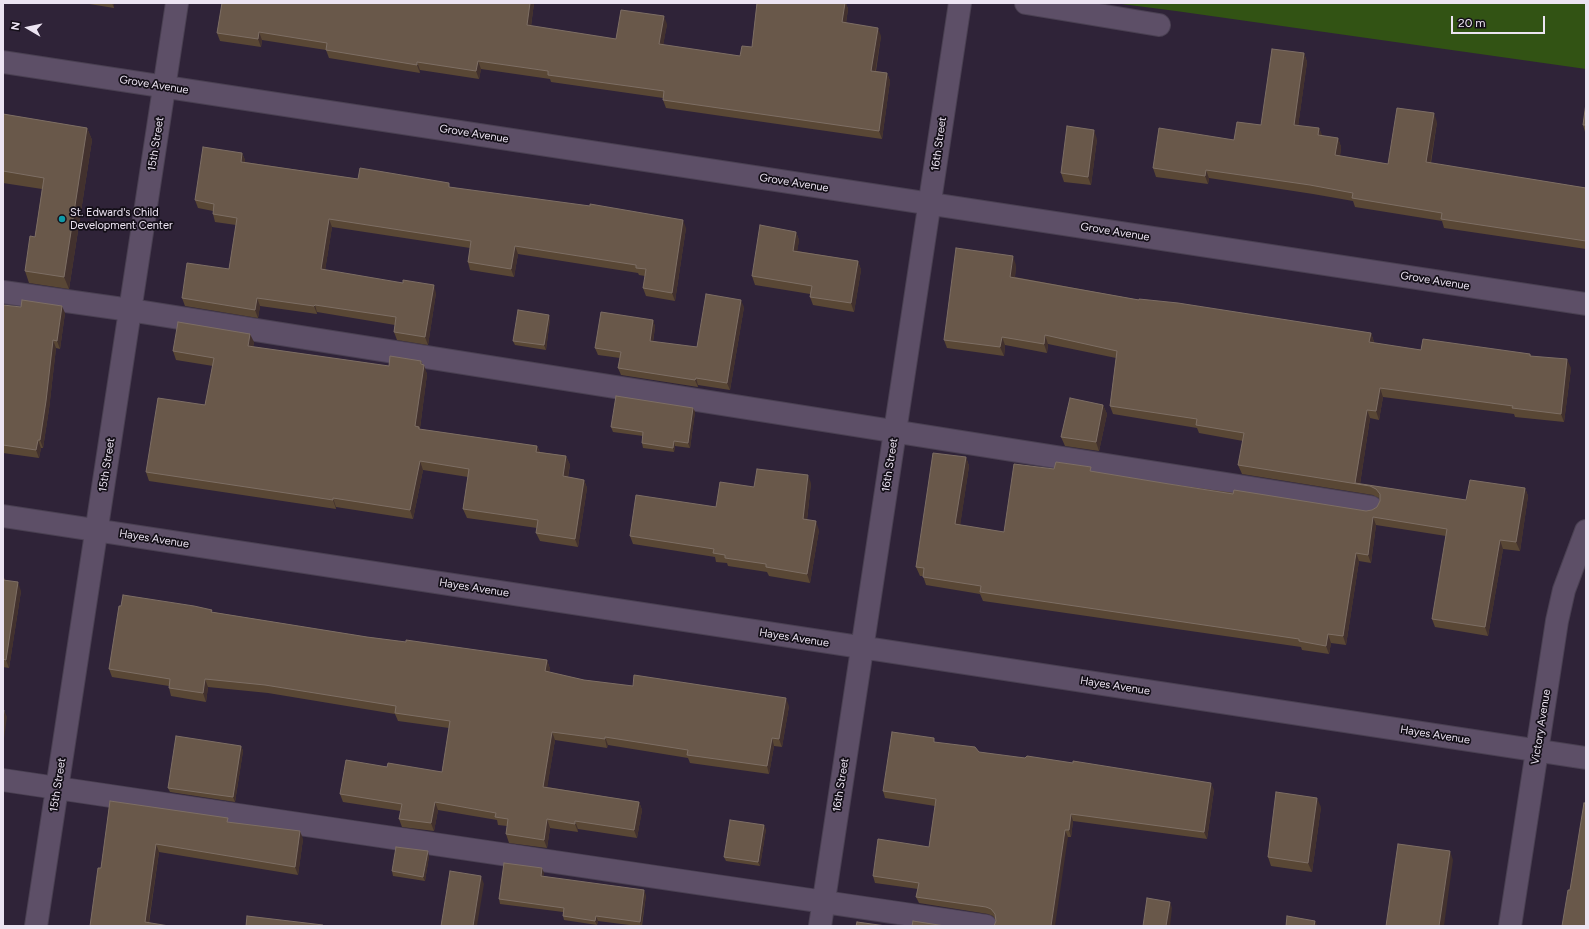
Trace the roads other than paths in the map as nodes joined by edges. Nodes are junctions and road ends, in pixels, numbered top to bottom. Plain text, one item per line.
1 (177, 3) edge
2 (960, 3) edge
3 (1026, 3) edge
4 (1159, 25) dead end
5 (3, 62) edge
6 (164, 86) junction
7 (930, 204) junction
8 (3, 292) edge
9 (1586, 304) edge
10 (130, 310) junction
11 (895, 431) junction
12 (1371, 507) dead end
13 (3, 516) edge
14 (97, 530) junction
15 (1586, 531) edge
16 (862, 648) junction
17 (1537, 751) junction
18 (1586, 758) edge
19 (3, 780) edge
20 (57, 789) junction
21 (823, 903) junction
22 (36, 926) edge
23 (820, 926) edge
24 (986, 926) edge
25 (1510, 926) edge

1 - 6 street, 15th Street
2 - 7 street, 16th Street
3 - 4 street
5 - 6 street, Grove Avenue
6 - 7 street, Grove Avenue
6 - 10 street, 15th Street
7 - 9 street, Grove Avenue
7 - 11 street, 16th Street
8 - 10 street
10 - 11 street
10 - 14 street, 15th Street
11 - 12 street
11 - 16 street, 16th Street
13 - 14 street, Hayes Avenue
14 - 16 street, Hayes Avenue
14 - 20 street, 15th Street
15 - 17 street, Victory Avenue
16 - 17 street, Hayes Avenue
16 - 21 street, 16th Street
17 - 18 street, Hayes Avenue
17 - 25 street, Victory Avenue
19 - 20 street
20 - 21 street
20 - 22 street, 15th Street
21 - 23 street, 16th Street
21 - 24 street

